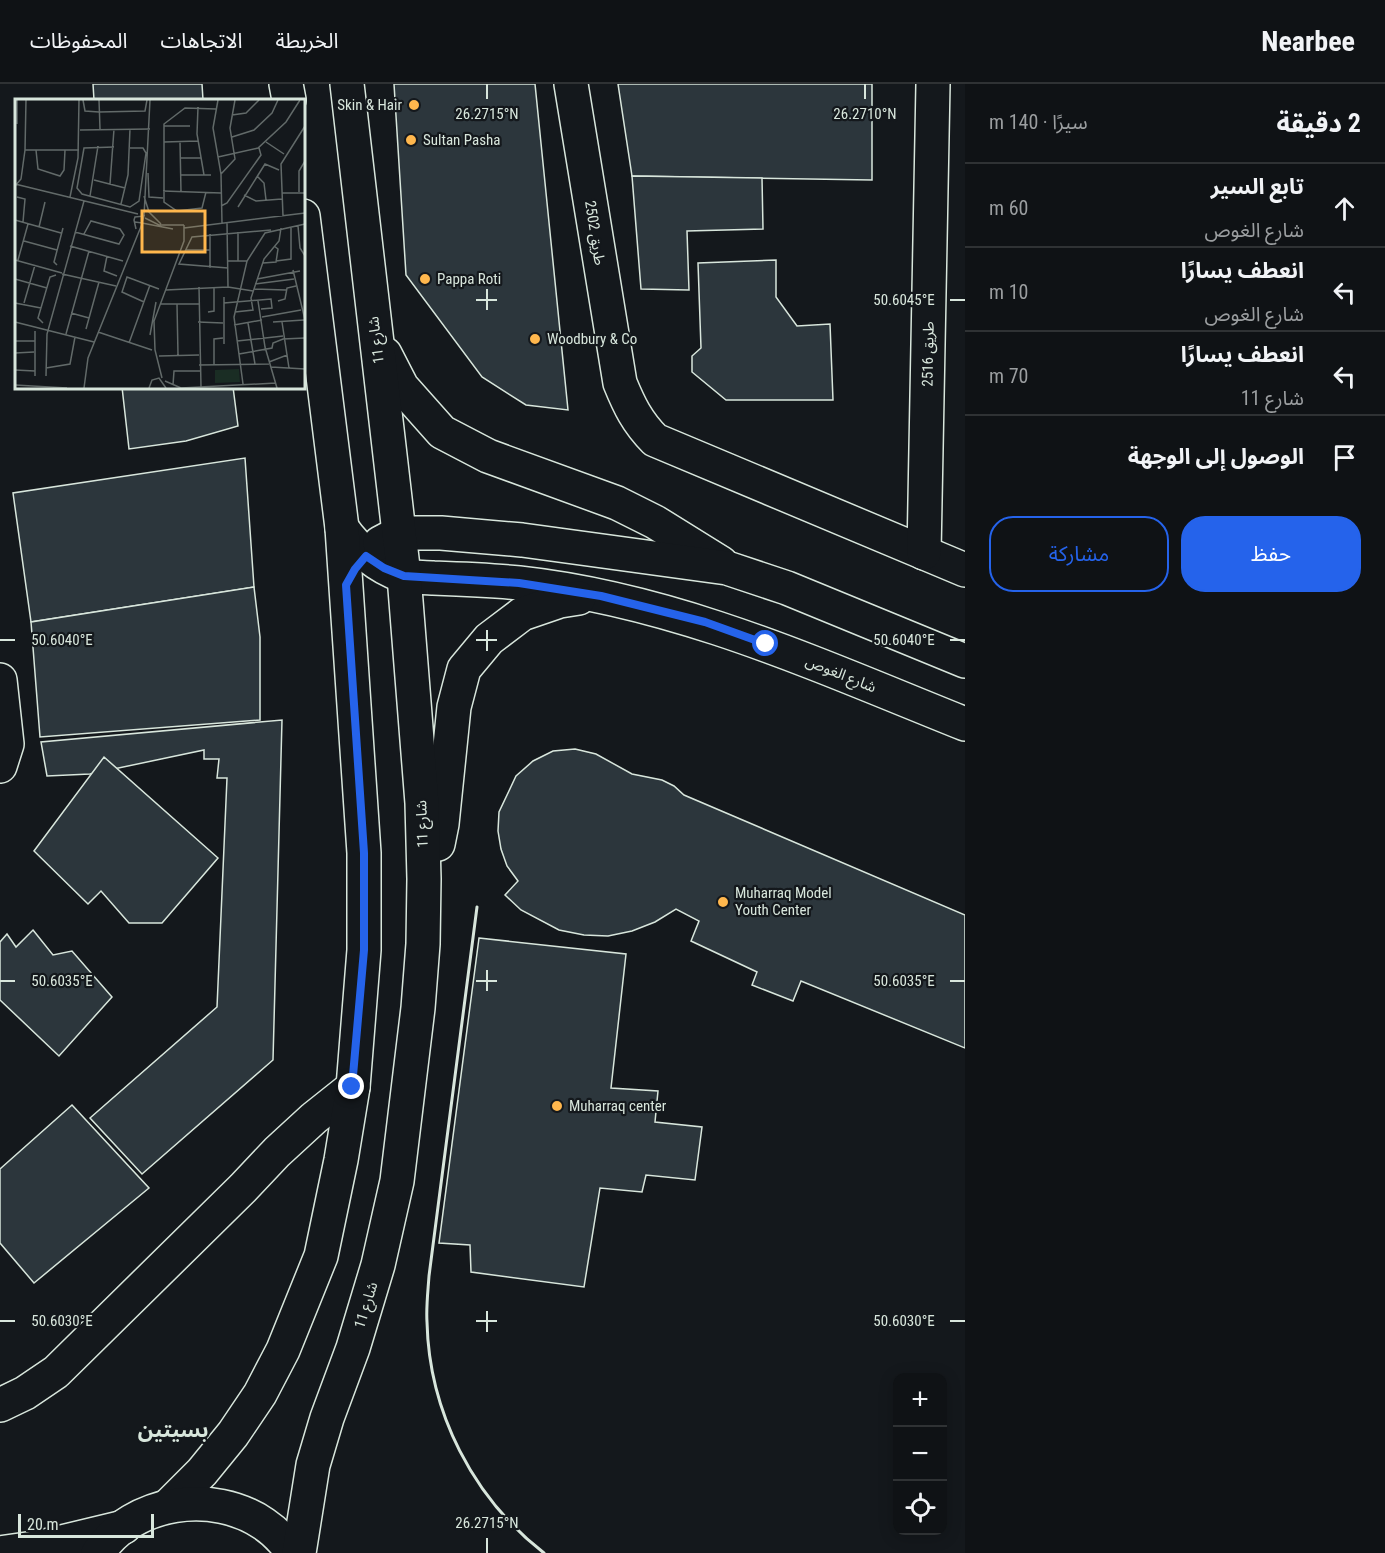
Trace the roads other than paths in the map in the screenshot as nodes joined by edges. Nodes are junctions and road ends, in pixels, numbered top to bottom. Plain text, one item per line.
1 (286, 84) edge
2 (347, 84) edge
3 (571, 84) edge
4 (933, 84) edge
5 (288, 99) edge
6 (304, 224) edge
7 (375, 334) junction
8 (342, 528) junction
9 (399, 533) junction
10 (924, 553) junction
11 (366, 556) junction
12 (727, 568) junction
13 (965, 570) edge
14 (404, 576) junction
15 (346, 585) junction
16 (601, 596) junction
17 (965, 661) edge
18 (0, 680) edge
19 (965, 724) edge
20 (0, 766) edge
21 (424, 879) junction
22 (352, 1087) junction
23 (0, 1405) edge
24 (168, 1506) junction
25 (124, 1527) junction
26 (0, 1552) edge
27 (99, 1553) edge
28 (293, 1553) edge
29 (299, 1553) edge

1 - 5 street
2 - 7 street, شارع 11
3 - 10 street, طريق 2502
4 - 10 street, طريق 2516
6 - 8 street
7 - 9 street, شارع 11
7 - 12 street
8 - 11 street, شارع الغوص
8 - 15 street
9 - 11 street
9 - 12 street
9 - 14 street, شارع 11
10 - 13 street
11 - 14 street, شارع الغوص
11 - 15 street
12 - 17 street
14 - 16 street, شارع الغوص
14 - 21 street, شارع 11
15 - 22 street
16 - 19 street, شارع الغوص
16 - 21 street
18 - 20 street
21 - 29 street, شارع 11
22 - 23 street
22 - 24 street
24 - 25 street
24 - 28 street
25 - 26 street
25 - 27 street

